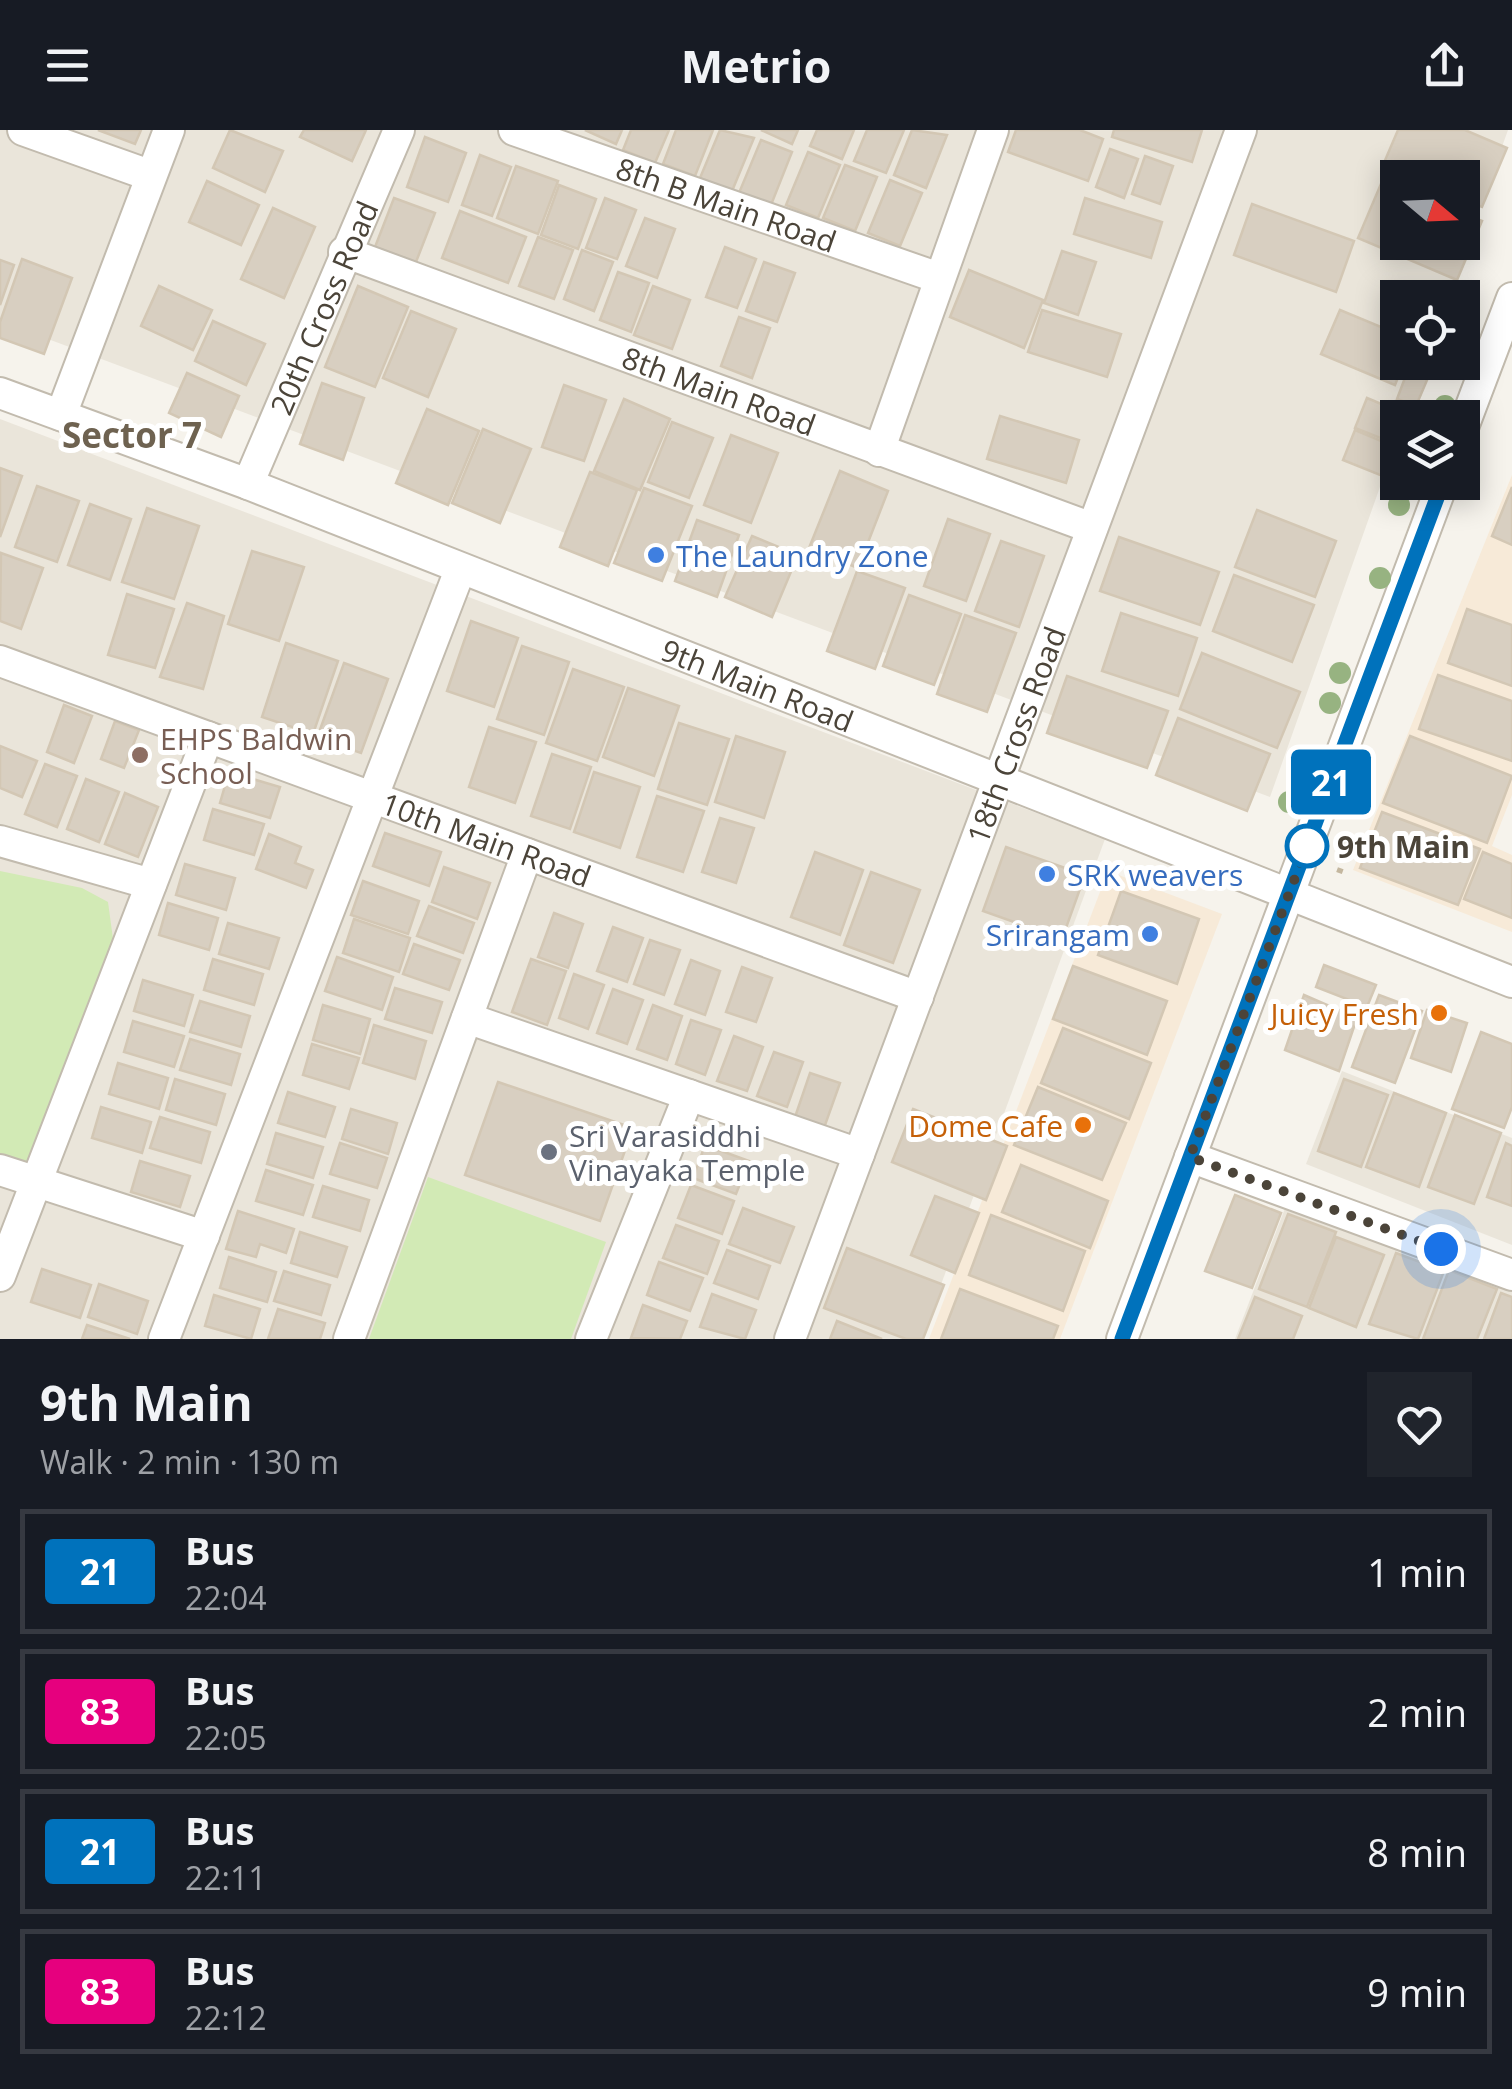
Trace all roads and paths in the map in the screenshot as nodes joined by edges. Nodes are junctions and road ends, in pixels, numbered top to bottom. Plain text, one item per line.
1 (23, 130) edge
2 (169, 130) edge
3 (399, 130) edge
4 (514, 130) edge
5 (993, 130) edge
6 (1240, 130) edge
7 (149, 176) junction
8 (344, 252) junction
9 (939, 278) junction
10 (1512, 298) edge
11 (1505, 338) edge
12 (0, 392) edge
13 (1476, 400) edge
14 (61, 415) junction
15 (879, 451) junction
16 (248, 484) junction
17 (1436, 500) edge
18 (1092, 528) junction
19 (460, 570) junction
20 (0, 660) edge
21 (208, 737) junction
22 (998, 782) junction
23 (372, 798) junction
24 (0, 841) edge
25 (527, 854) junction
26 (150, 884) junction
27 (1290, 892) junction
28 (1512, 982) edge
29 (918, 997) junction
30 (466, 1018) junction
31 (689, 1094) junction
32 (859, 1154) junction
33 (1190, 1157) junction
34 (0, 1170) edge
35 (36, 1181) junction
36 (204, 1236) junction
37 (1512, 1275) edge
38 (0, 1276) edge
39 (164, 1339) edge
40 (348, 1339) edge
41 (591, 1339) edge
42 (790, 1339) edge
43 (1122, 1339) edge

1 - 7 street
2 - 7 street
3 - 8 street, 20th Cross Road
4 - 9 street, 8th B Main Road
5 - 9 street
6 - 18 street, 18th Cross Road
7 - 14 street
8 - 15 street, 8th Main Road
8 - 16 street, 20th Cross Road
9 - 15 street
10 - 11 street
11 - 13 street
12 - 14 street, 9th Main Road
14 - 16 street, 9th Main Road
15 - 18 street, 8th Main Road
16 - 19 street, 9th Main Road
17 - 27 street
18 - 22 street, 18th Cross Road
19 - 22 street, 9th Main Road
19 - 23 street
20 - 21 street, 10th Main Road
21 - 23 street, 10th Main Road
21 - 26 street
22 - 27 street, 9th Main Road
22 - 29 street, 18th Cross Road
23 - 25 street, 10th Main Road
23 - 36 street
24 - 26 street
25 - 29 street, 10th Main Road
25 - 30 street
26 - 35 street
27 - 28 street, 9th Main Road
27 - 33 street
29 - 32 street, 18th Cross Road
30 - 31 street
30 - 40 street
31 - 32 street
31 - 41 street
32 - 42 street, 18th Cross Road
33 - 37 street
33 - 43 street
34 - 35 street
35 - 36 street
35 - 38 street
36 - 39 street

